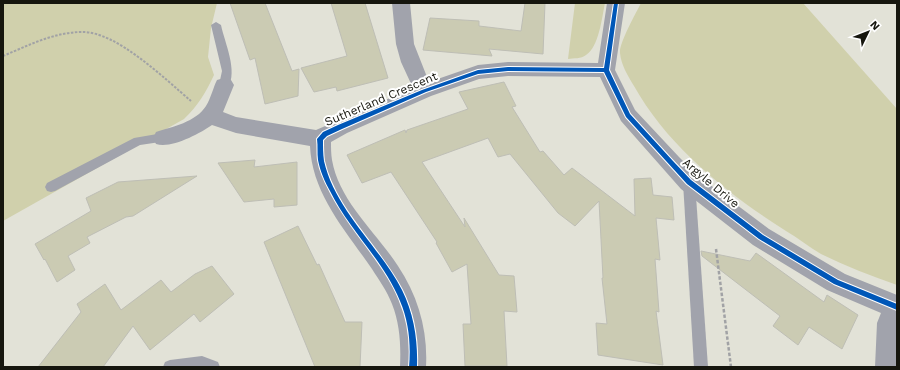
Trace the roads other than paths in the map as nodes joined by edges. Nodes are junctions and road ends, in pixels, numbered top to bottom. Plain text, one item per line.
1 (401, 3) edge
2 (616, 3) edge
3 (216, 25) dead end
4 (606, 70) junction
5 (224, 85) joint
6 (424, 91) junction
7 (210, 116) junction
8 (163, 138) joint
9 (320, 139) junction
10 (689, 182) junction
11 (51, 187) dead end
12 (897, 308) edge
13 (170, 367) edge
14 (213, 367) edge
15 (413, 367) edge
16 (701, 367) edge
17 (888, 367) edge

1 - 6 street, Sutherland Crescent
2 - 4 street
3 - 5 lane
4 - 6 street, Sutherland Crescent
4 - 10 street, Argyle Drive
5 - 7 street
6 - 9 street, Sutherland Crescent
7 - 8 street
7 - 9 street, Sutherland Crescent
8 - 11 lane
9 - 15 street, Sutherland Crescent
10 - 12 street, Argyle Drive
10 - 16 lane
12 - 17 street
13 - 14 lane

